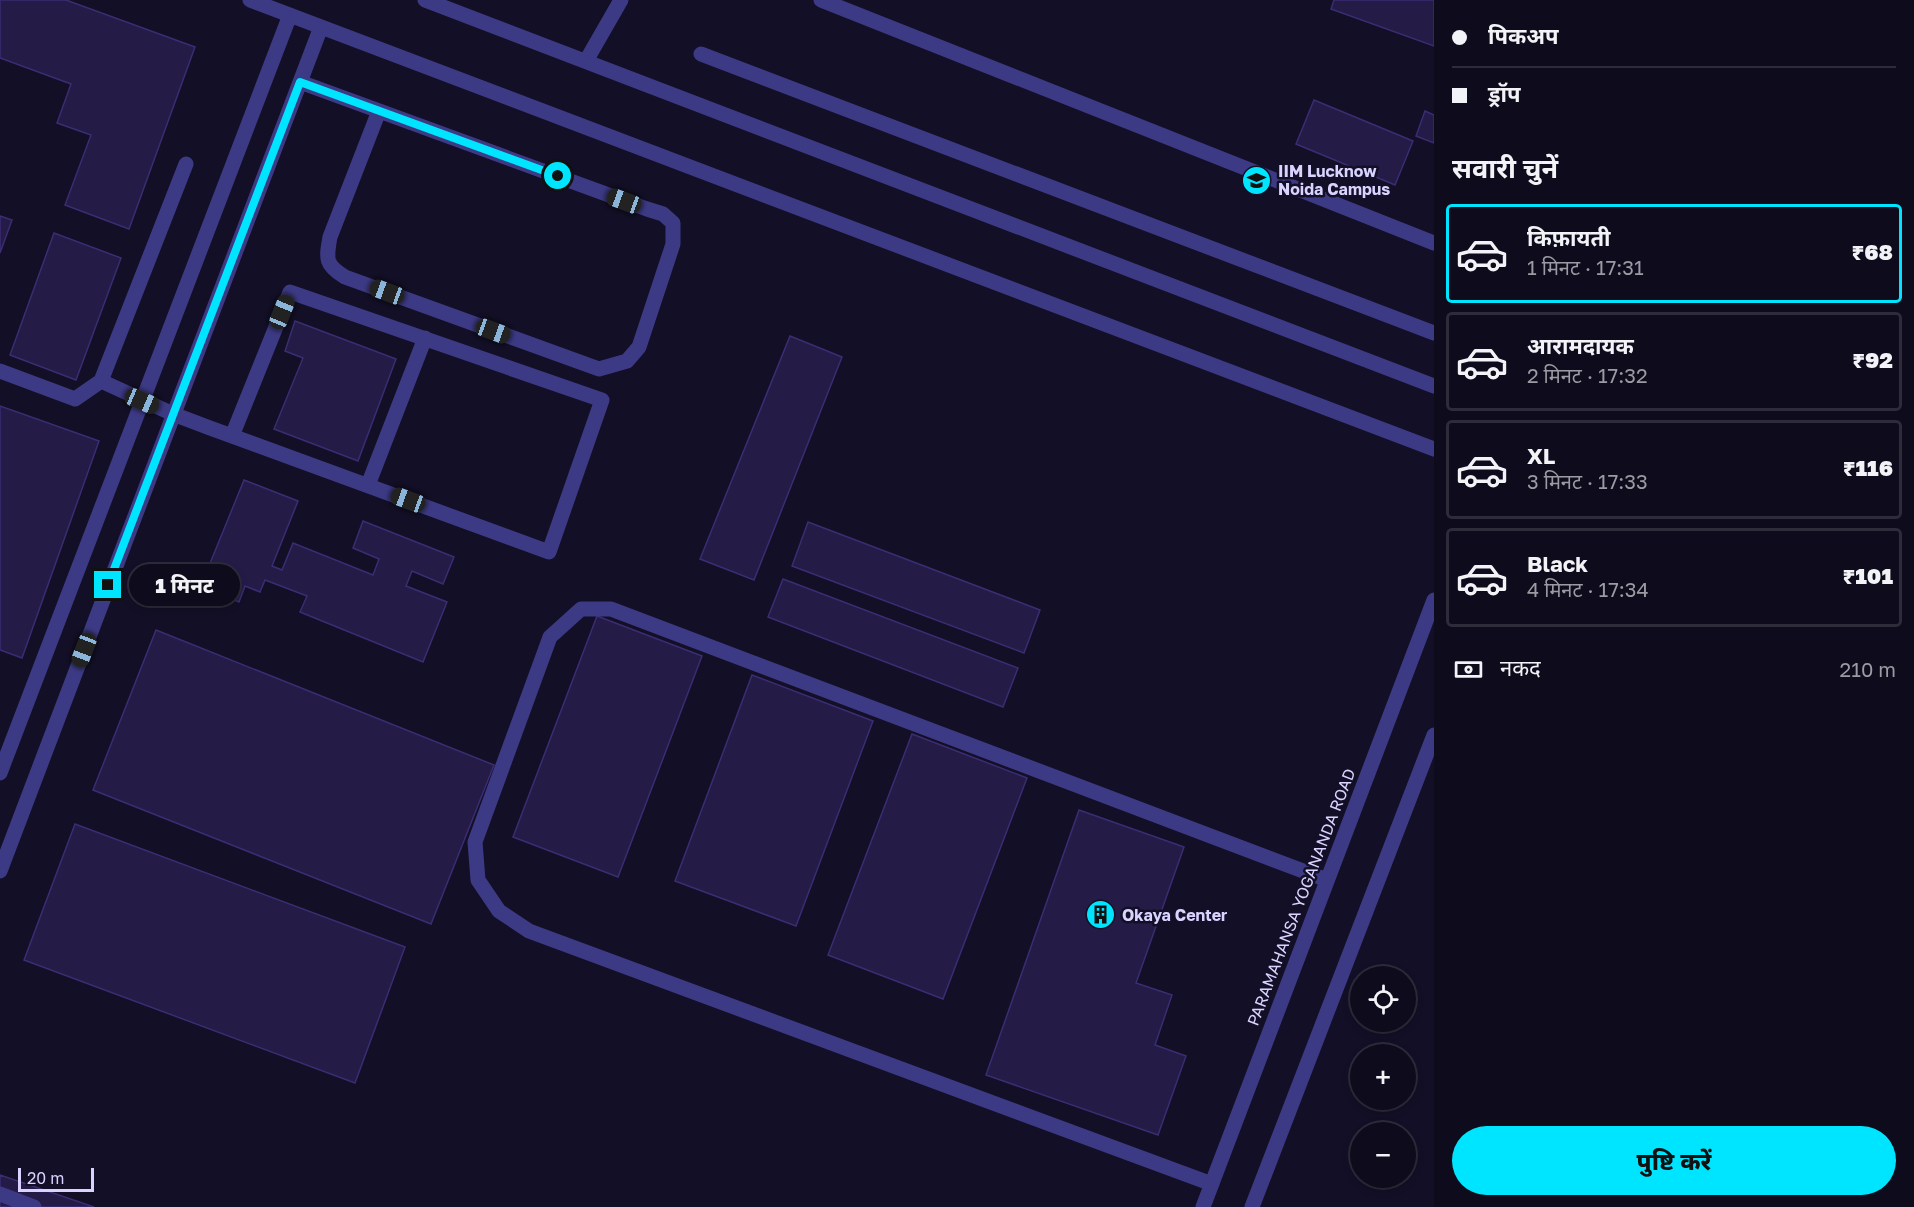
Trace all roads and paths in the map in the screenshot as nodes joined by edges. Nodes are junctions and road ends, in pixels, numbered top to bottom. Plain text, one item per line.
1 (250, 0) edge
2 (425, 0) edge
3 (621, 0) edge
4 (822, 0) edge
5 (290, 15) junction
6 (321, 27) junction
7 (701, 54) dead end
8 (586, 62) junction
9 (300, 82) junction
10 (379, 111) junction
11 (186, 164) dead end
12 (1434, 243) edge
13 (1434, 333) edge
14 (425, 338) junction
15 (0, 371) edge
16 (101, 381) junction
17 (1434, 386) edge
18 (142, 401) junction
19 (173, 414) junction
20 (232, 436) junction
21 (1434, 449) edge
22 (368, 485) junction
23 (1434, 600) edge
24 (1434, 735) edge
25 (0, 773) edge
26 (1, 866) edge
27 (1327, 880) junction
28 (1212, 1184) junction
29 (0, 1194) edge
30 (34, 1207) edge
31 (1203, 1207) edge
32 (1252, 1207) edge

1 - 5 street
2 - 8 street
3 - 8 street
4 - 12 street
5 - 6 street
5 - 18 street
6 - 9 street
6 - 21 street
7 - 13 street
8 - 17 street
9 - 10 street
9 - 19 street
10 - 10 street
11 - 16 street
14 - 20 street
14 - 22 street
14 - 22 street
15 - 16 street
16 - 18 street
18 - 19 street
18 - 25 street
19 - 20 street
19 - 26 street
20 - 22 street
23 - 27 street, PARAMAHANSA YOGANANDA ROAD
24 - 32 street
27 - 28 street, PARAMAHANSA YOGANANDA ROAD
27 - 28 street
28 - 31 street, PARAMAHANSA YOGANANDA ROAD
29 - 30 street

